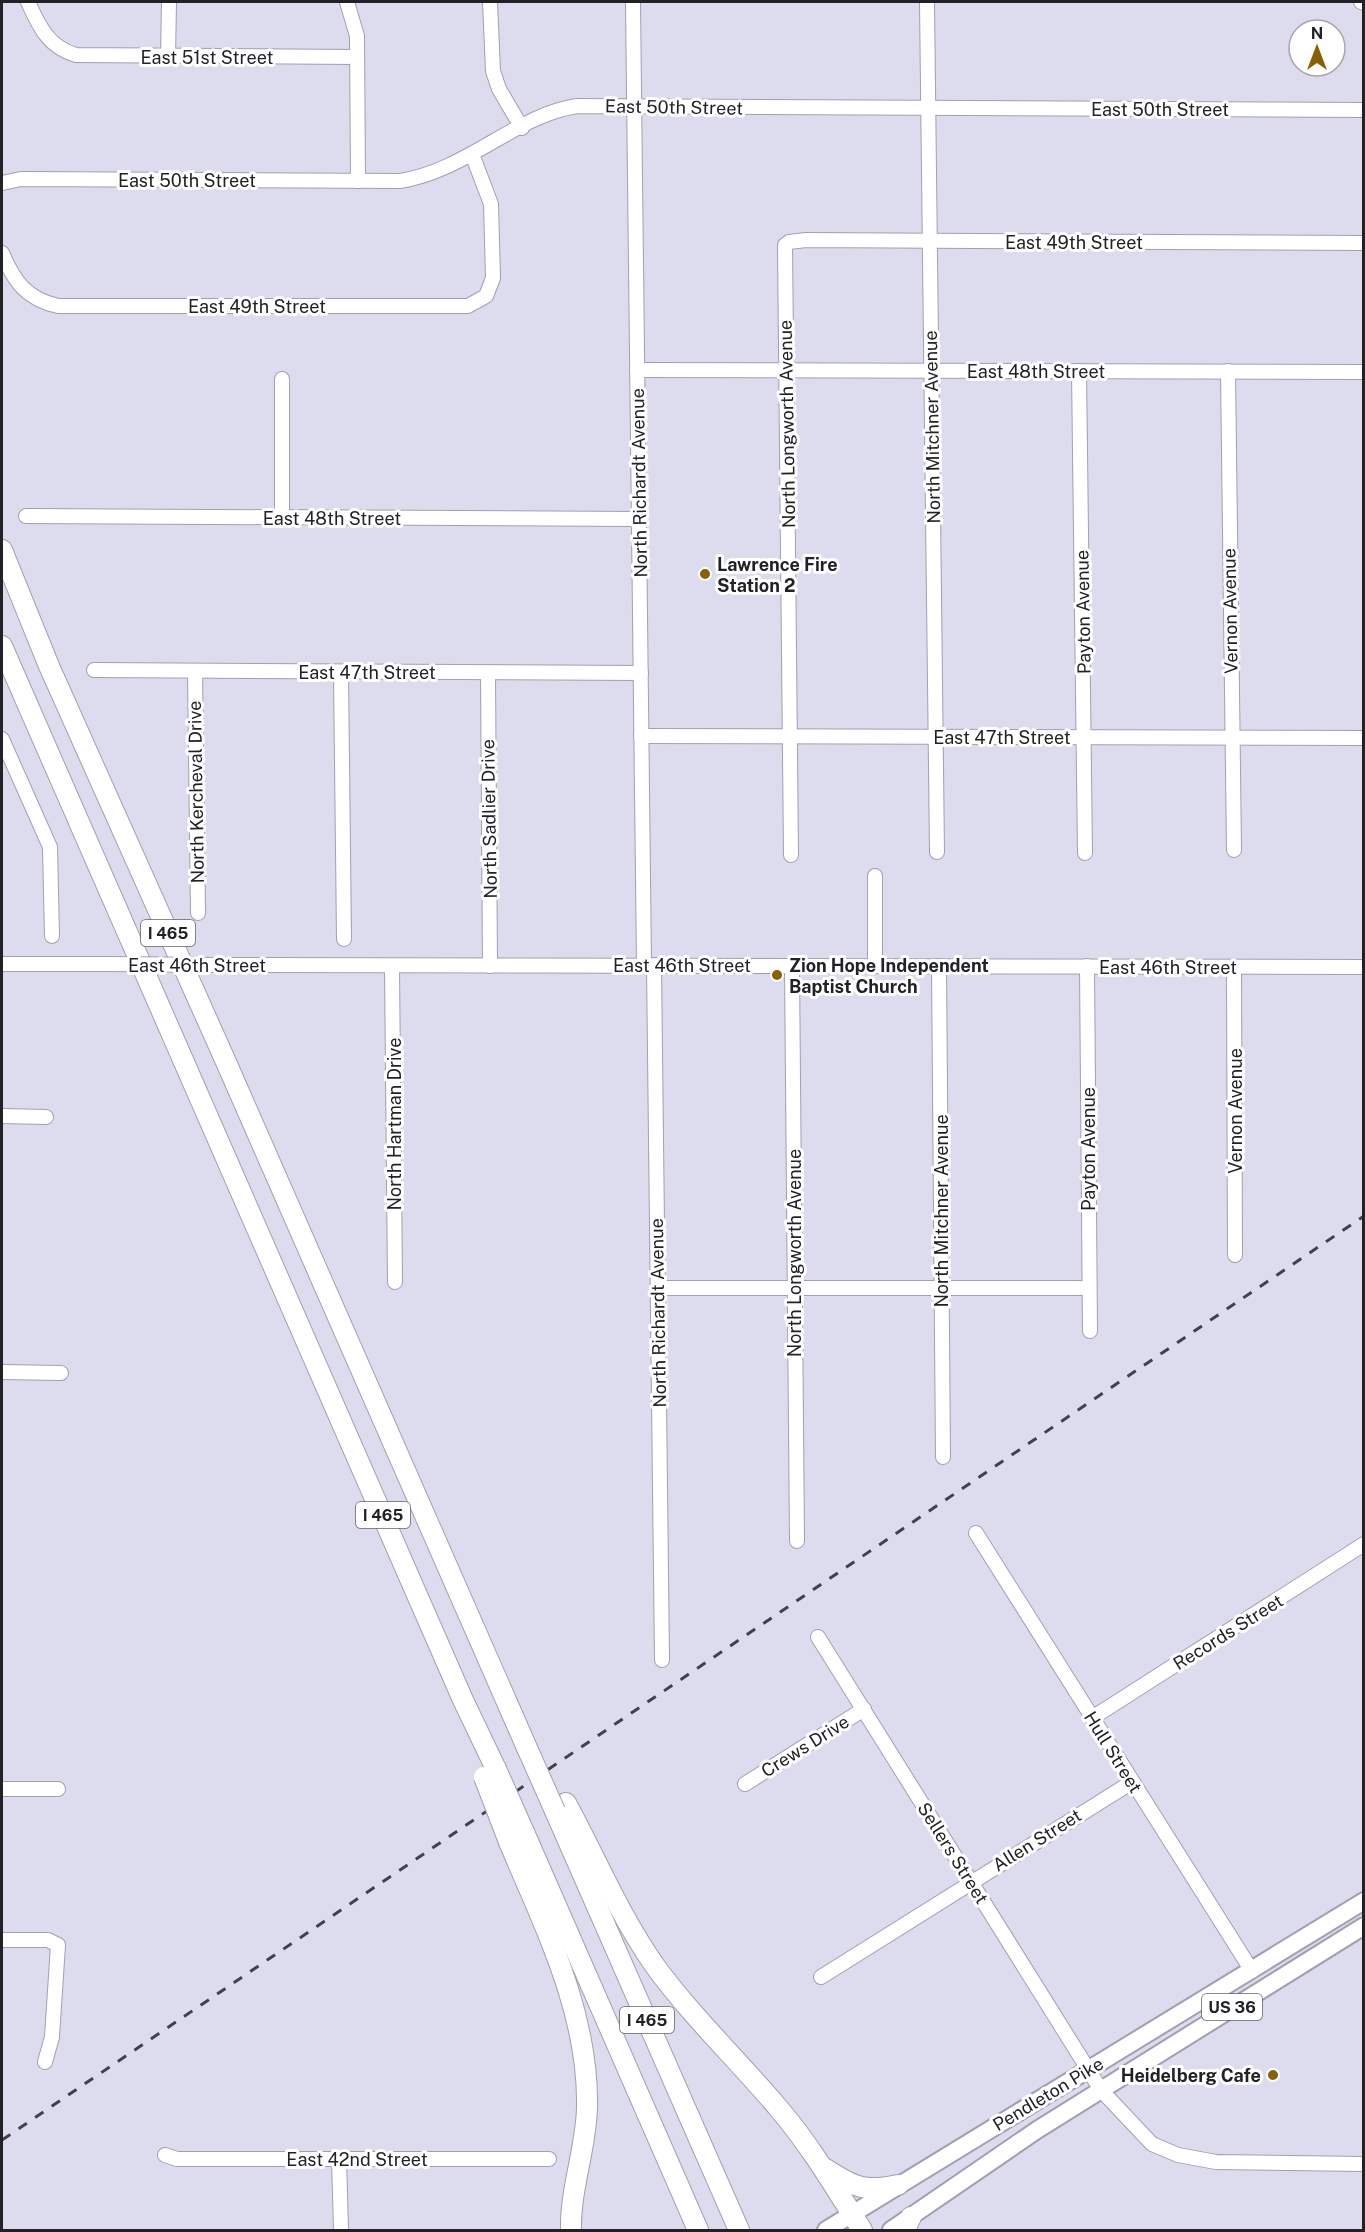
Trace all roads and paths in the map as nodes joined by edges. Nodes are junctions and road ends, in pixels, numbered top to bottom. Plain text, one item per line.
1 (28, 2) edge
2 (169, 2) edge
3 (347, 2) edge
4 (490, 2) edge
5 (633, 2) edge
6 (927, 2) edge
7 (168, 57) junction
8 (357, 57) junction
9 (634, 108) junction
10 (929, 109) junction
11 (1364, 110) edge
12 (522, 128) junction
13 (472, 154) junction
14 (357, 181) junction
15 (2, 183) edge
16 (930, 241) junction
17 (1364, 243) edge
18 (785, 245) joint
19 (2, 253) edge
20 (637, 369) junction
21 (787, 370) junction
22 (931, 370) junction
23 (1079, 371) junction
24 (1227, 372) junction
25 (1364, 372) edge
26 (282, 379) dead end
27 (26, 516) dead end
28 (282, 518) junction
29 (639, 519) junction
30 (2, 550) edge
31 (2, 646) edge
32 (94, 670) dead end
33 (195, 671) junction
34 (341, 673) junction
35 (488, 673) junction
36 (641, 673) junction
37 (641, 736) junction
38 (791, 736) junction
39 (937, 737) junction
40 (1085, 737) junction
41 (1232, 737) junction
42 (1364, 738) edge
43 (2, 739) edge
44 (1234, 850) dead end
45 (937, 852) dead end
46 (1085, 853) dead end
47 (790, 855) dead end
48 (875, 876) dead end
49 (198, 913) dead end
50 (52, 936) dead end
51 (344, 939) dead end
52 (2, 964) edge
53 (649, 965) junction
54 (392, 966) junction
55 (490, 966) junction
56 (792, 966) junction
57 (875, 966) junction
58 (939, 966) junction
59 (1087, 966) junction
60 (1234, 967) junction
61 (1364, 967) edge
62 (2, 1116) edge
63 (46, 1117) dead end
64 (1235, 1254) dead end
65 (395, 1282) dead end
66 (658, 1288) junction
67 (795, 1288) junction
68 (941, 1288) junction
69 (1089, 1288) junction
70 (1090, 1331) dead end
71 (2, 1372) edge
72 (61, 1373) dead end
73 (943, 1457) dead end
74 (976, 1533) dead end
75 (797, 1541) dead end
76 (1364, 1544) edge
77 (818, 1637) dead end
78 (662, 1660) dead end
79 (864, 1709) junction
80 (1092, 1718) junction
81 (1132, 1782) junction
82 (746, 1784) dead end
83 (2, 1789) edge
84 (58, 1789) dead end
85 (560, 1807) junction
86 (516, 1837) junction
87 (970, 1881) junction
88 (1364, 1901) edge
89 (1364, 1926) edge
90 (2, 1940) edge
91 (1252, 1971) junction
92 (821, 1977) dead end
93 (45, 2062) dead end
94 (1089, 2069) junction
95 (1101, 2090) junction
96 (165, 2155) dead end
97 (339, 2159) junction
98 (549, 2159) dead end
99 (1364, 2164) edge
100 (823, 2167) junction
101 (898, 2185) junction
102 (857, 2222) edge
103 (908, 2224) edge
104 (341, 2230) edge
105 (571, 2230) edge
106 (698, 2230) edge
107 (739, 2230) edge
108 (826, 2230) edge
109 (891, 2230) edge

1 - 7 street, East 51st Street
2 - 7 street
3 - 8 street
4 - 12 street
5 - 9 street, North Richardt Avenue
6 - 10 street, North Mitchner Avenue
7 - 8 street, East 51st Street
8 - 14 street
9 - 10 street, East 50th Street
9 - 12 street, East 50th Street
9 - 20 street, North Richardt Avenue
10 - 11 street, East 50th Street
10 - 16 street, North Mitchner Avenue
12 - 13 street, East 50th Street
13 - 14 street, East 50th Street
13 - 19 street, East 49th Street
14 - 15 street, East 50th Street
16 - 17 street, East 49th Street
16 - 18 street, East 49th Street
16 - 22 street, North Mitchner Avenue
18 - 21 street, North Longworth Avenue
20 - 21 street, East 48th Street
20 - 29 street, North Richardt Avenue
21 - 22 street, East 48th Street
21 - 38 street, North Longworth Avenue
22 - 23 street, East 48th Street
22 - 39 street, North Mitchner Avenue
23 - 24 street, East 48th Street
23 - 40 street, Payton Avenue
24 - 25 street, East 48th Street
24 - 41 street, Vernon Avenue
26 - 28 street
27 - 28 street, East 48th Street
28 - 29 street, East 48th Street
29 - 36 street, North Richardt Avenue
30 - 85 highway, I 465, bridge
31 - 86 highway, I 465, bridge
32 - 33 street, East 47th Street
33 - 34 street, East 47th Street
33 - 49 street, North Kercheval Drive
34 - 35 street, East 47th Street
34 - 51 street
35 - 36 street, East 47th Street
35 - 55 street, North Sadlier Drive
36 - 37 street, North Richardt Avenue
37 - 38 street, East 47th Street
37 - 53 street, North Richardt Avenue
38 - 39 street, East 47th Street
38 - 47 street, North Longworth Avenue
39 - 40 street, East 47th Street
39 - 45 street, North Mitchner Avenue
40 - 41 street, East 47th Street
40 - 46 street, Payton Avenue
41 - 42 street, East 47th Street
41 - 44 street, Vernon Avenue
43 - 50 street
48 - 57 street
52 - 54 street, East 46th Street, bridge
53 - 55 street, East 46th Street
53 - 56 street, East 46th Street
53 - 66 street, North Richardt Avenue
54 - 55 street, East 46th Street
54 - 65 street, North Hartman Drive
56 - 57 street, East 46th Street
56 - 67 street, North Longworth Avenue
57 - 58 street, East 46th Street
58 - 59 street, East 46th Street
58 - 68 street, North Mitchner Avenue
59 - 60 street, East 46th Street
59 - 69 street, Payton Avenue
60 - 61 street, East 46th Street
60 - 64 street, Vernon Avenue
62 - 63 street
66 - 67 street
66 - 78 street, North Richardt Avenue
67 - 68 street
67 - 75 street, North Longworth Avenue
68 - 69 street
68 - 73 street, North Mitchner Avenue
69 - 70 street, Payton Avenue
71 - 72 street
74 - 80 street, Hull Street
76 - 80 street, Records Street
77 - 79 street, Sellers Street
79 - 82 street, Crews Drive
79 - 87 street, Sellers Street
80 - 81 street, Hull Street
81 - 87 street, Allen Street
81 - 91 street, Hull Street
83 - 84 street
85 - 100 highway
85 - 107 highway, I 465
86 - 105 highway
86 - 106 highway, I 465
87 - 92 street, Allen Street
87 - 94 street, Sellers Street
88 - 91 main road, Pendleton Pike / US 36
89 - 95 main road, Pendleton Pike / US 36
90 - 93 street
91 - 94 main road, Pendleton Pike / US 36
94 - 95 street
94 - 101 main road, Pendleton Pike / US 36
95 - 99 street
95 - 103 main road, Pendleton Pike / US 36
96 - 97 street, East 42nd Street
97 - 98 street, East 42nd Street
97 - 104 street
100 - 101 highway
100 - 102 highway
101 - 102 main road, Pendleton Pike / US 36
102 - 108 main road, Pendleton Pike / US 36
103 - 109 main road, Pendleton Pike

